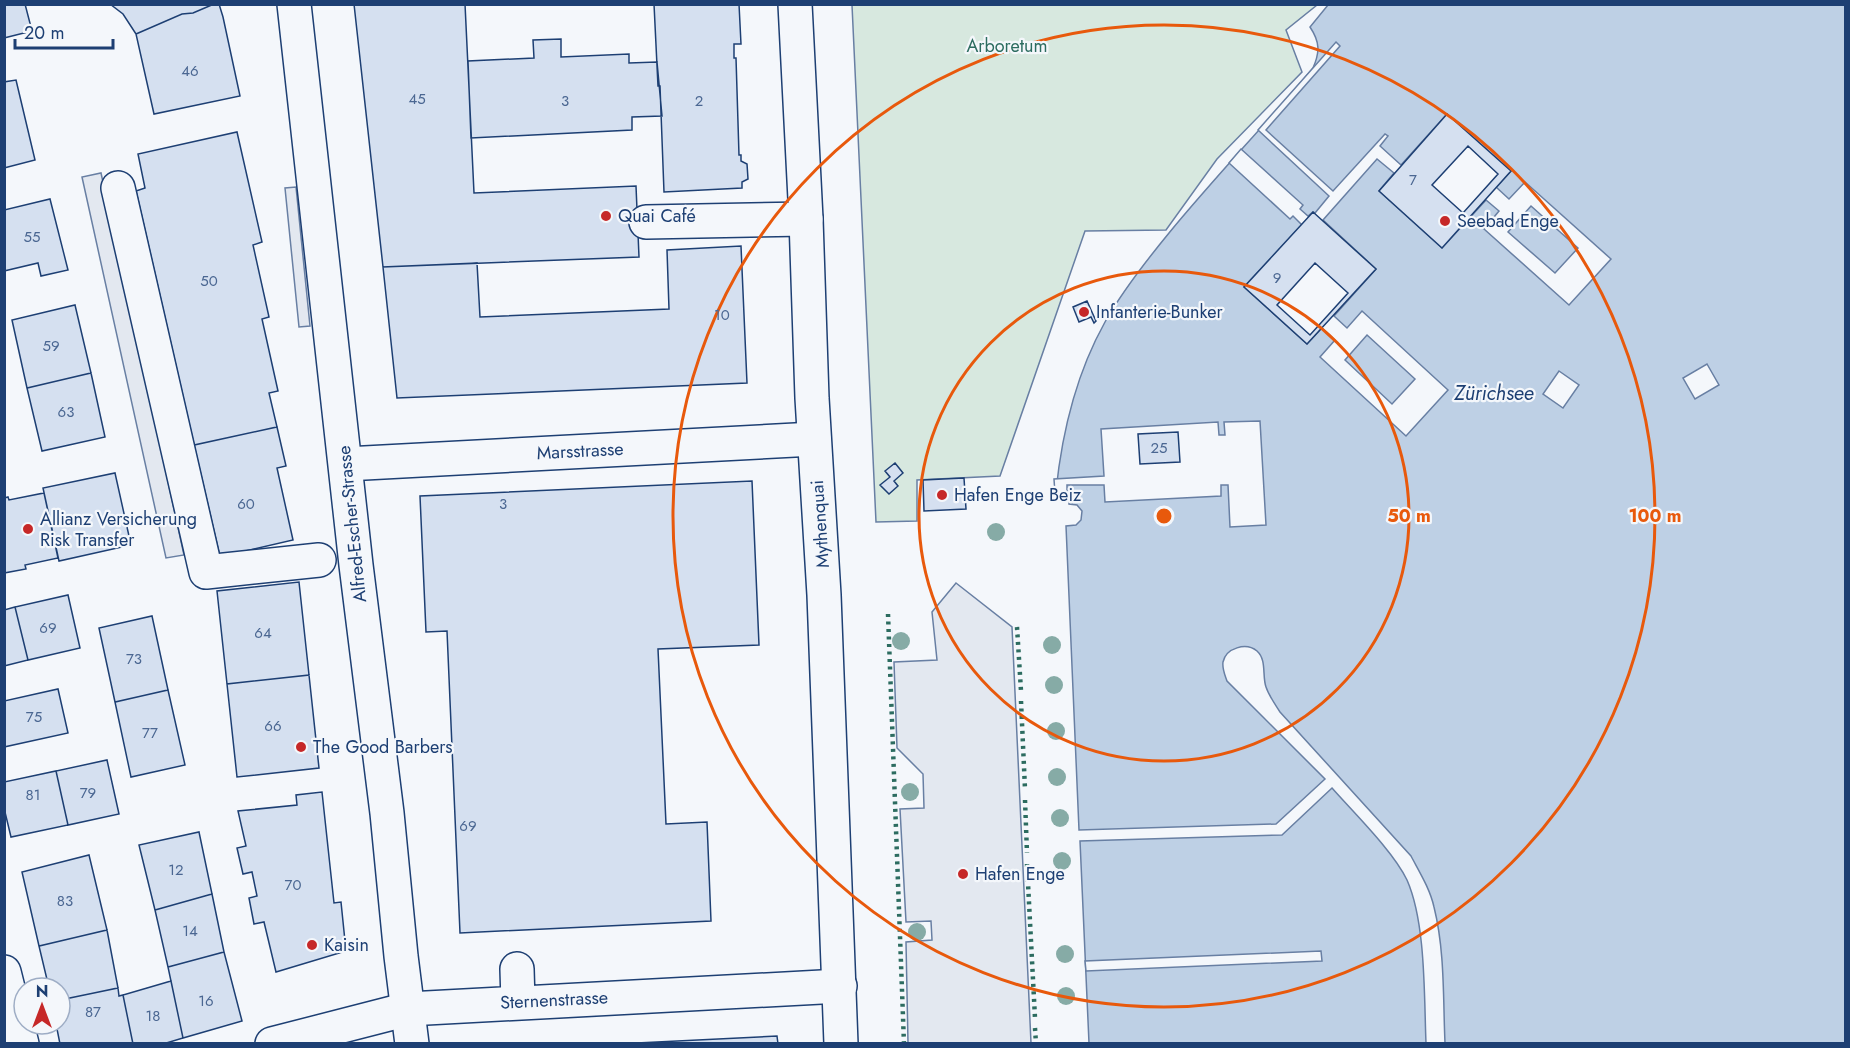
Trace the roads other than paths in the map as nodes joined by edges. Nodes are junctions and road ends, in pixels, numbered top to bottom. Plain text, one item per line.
1 (294, 4) edge
2 (795, 4) edge
3 (118, 188) dead end
4 (806, 219) junction
5 (646, 222) dead end
6 (814, 439) junction
7 (346, 464) junction
8 (319, 560) dead end
9 (517, 969) dead end
10 (4, 972) edge
11 (840, 986) junction
12 (518, 1002) junction
13 (408, 1009) junction
14 (22, 1044) edge
15 (272, 1044) edge
16 (412, 1044) edge
17 (841, 1044) edge

1 - 7 main road, Alfred-Escher-Strasse
2 - 4 main road, Mythenquai
3 - 8 main road
4 - 5 main road
4 - 6 main road, Mythenquai
6 - 7 main road, Marsstrasse
6 - 11 main road, Mythenquai
7 - 13 main road, Alfred-Escher-Strasse
9 - 12 main road
10 - 14 main road
11 - 12 main road, Sternenstrasse
11 - 17 main road, Mythenquai
12 - 13 main road, Sternenstrasse
13 - 15 main road, Sternenstrasse
13 - 16 main road, Alfred-Escher-Strasse

